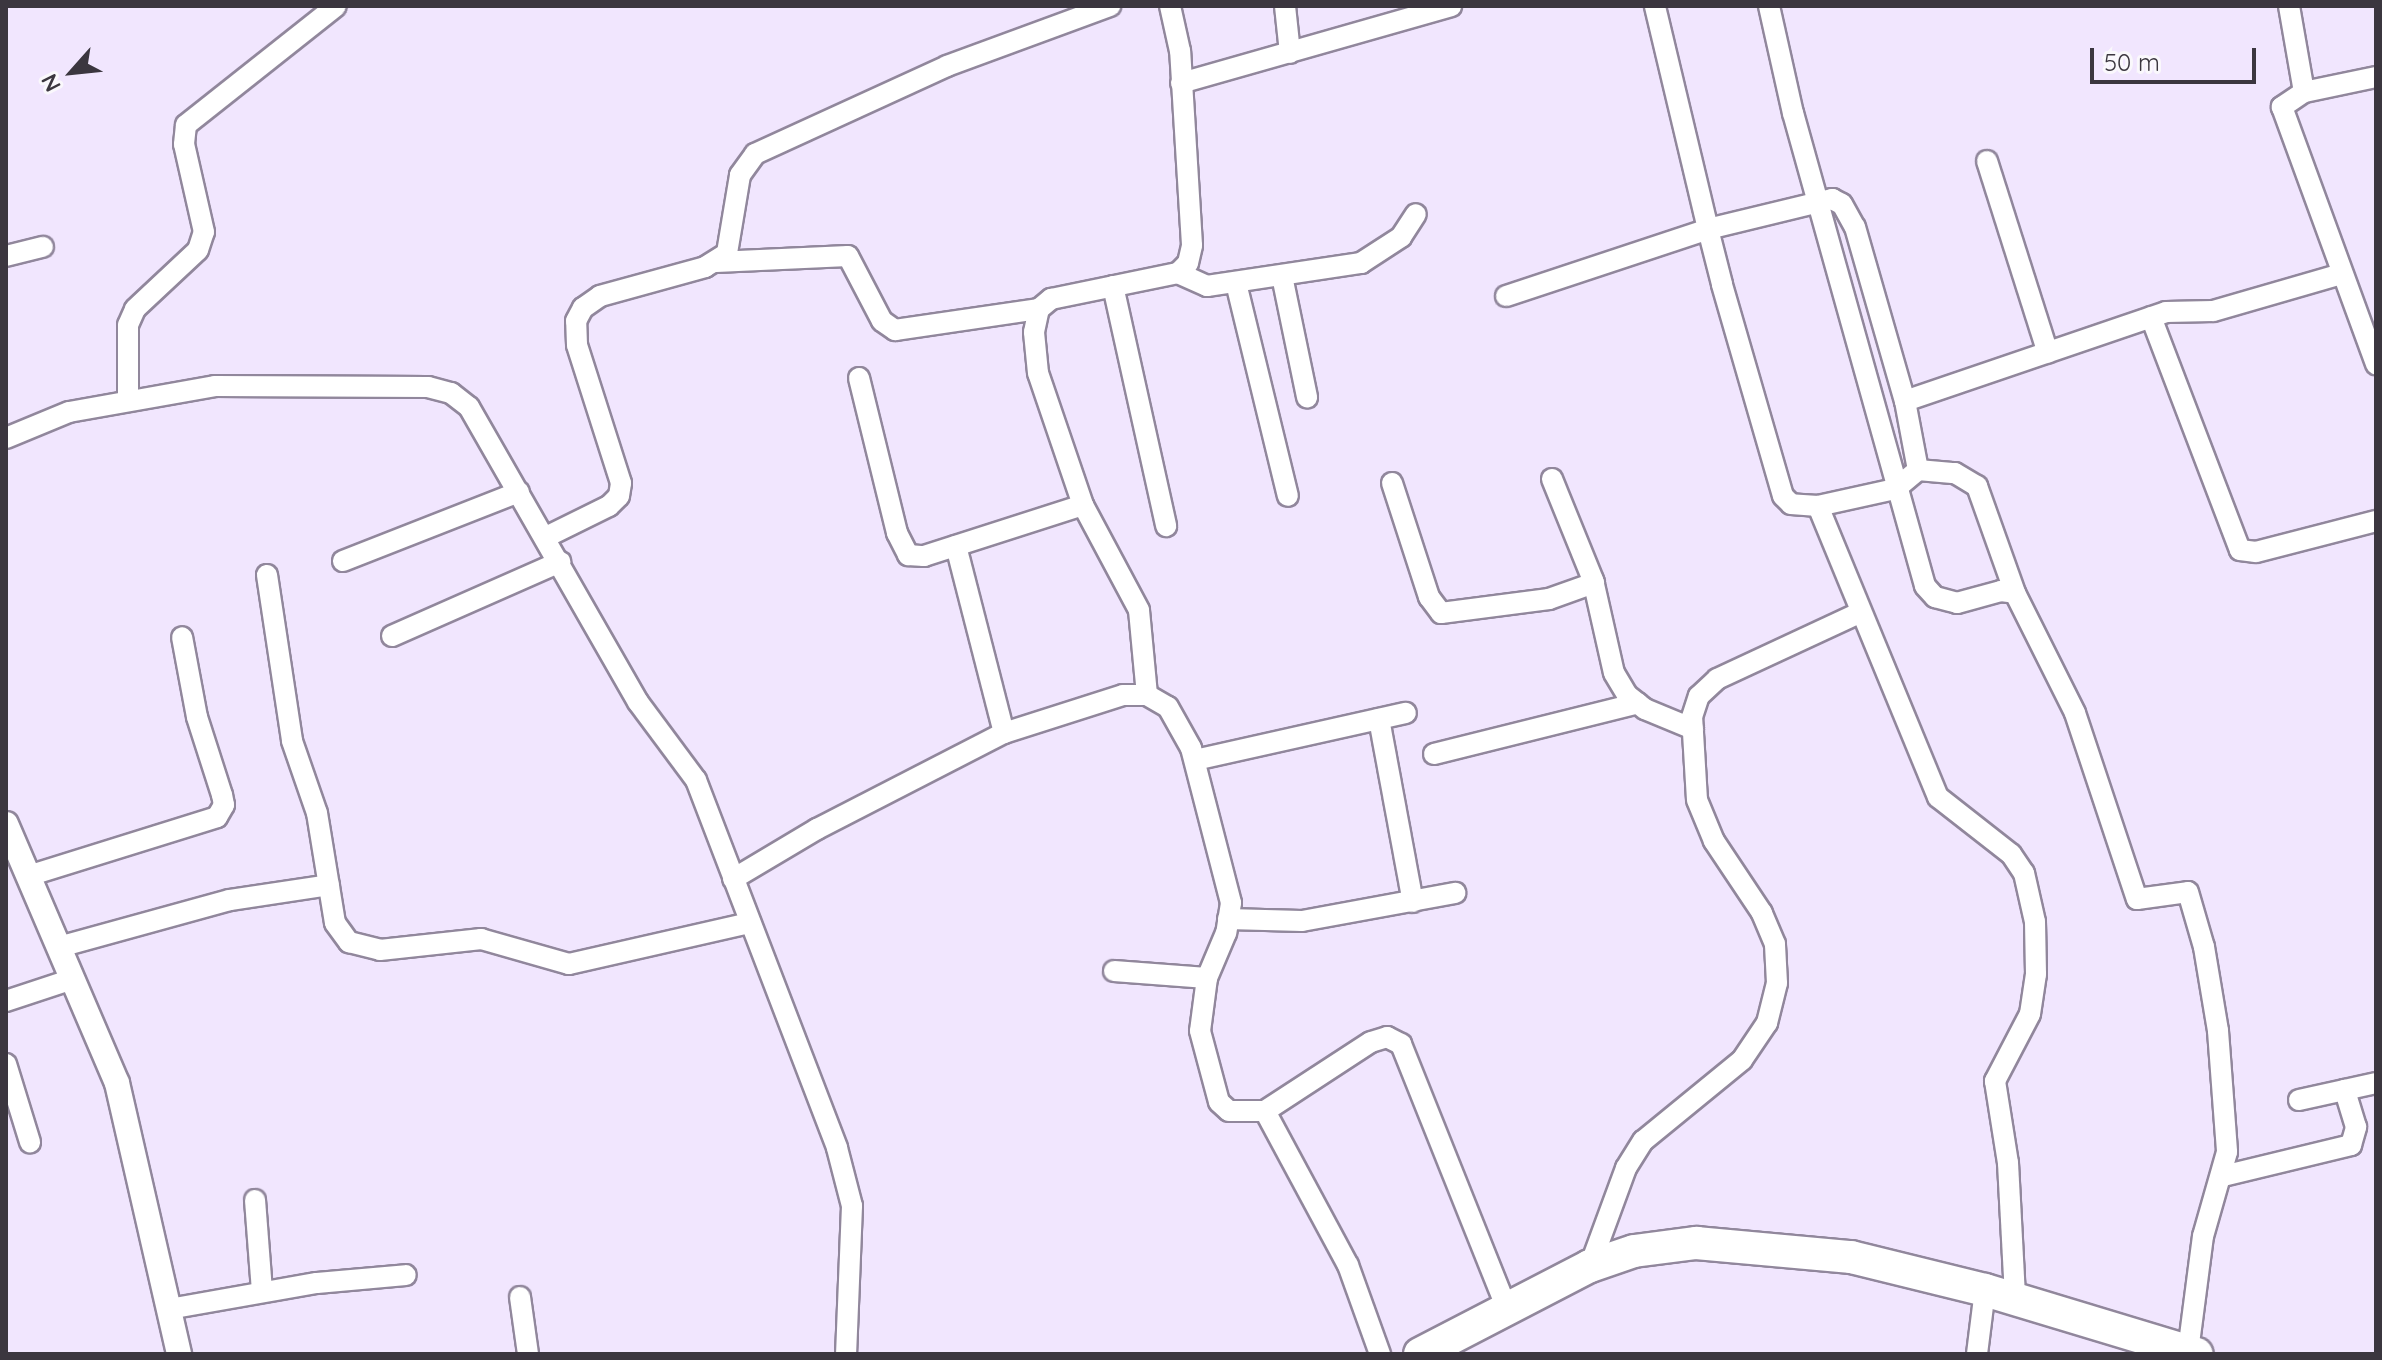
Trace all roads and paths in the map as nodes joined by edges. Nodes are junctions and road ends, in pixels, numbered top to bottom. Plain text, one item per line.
1 (336, 6) edge
2 (1110, 6) edge
3 (1170, 6) edge
4 (1285, 6) edge
5 (1655, 6) edge
6 (1769, 6) edge
7 (2289, 6) edge
8 (1439, 8) edge
9 (1290, 53) junction
10 (2376, 77) edge
11 (1181, 83) junction
12 (2304, 92) junction
13 (1987, 161) dead end
14 (1816, 201) junction
15 (1416, 214) dead end
16 (1708, 229) junction
17 (43, 247) dead end
18 (6, 256) edge
19 (716, 262) junction
20 (1178, 273) junction
21 (2341, 274) junction
22 (1282, 276) junction
23 (1236, 283) junction
24 (1113, 286) junction
25 (1506, 296) dead end
26 (1039, 309) junction
27 (2151, 317) junction
28 (2048, 353) junction
29 (2376, 364) edge
30 (859, 378) dead end
31 (1307, 397) dead end
32 (128, 400) junction
33 (1905, 401) junction
34 (6, 438) edge
35 (1918, 470) junction
36 (1552, 479) dead end
37 (1392, 483) dead end
38 (1895, 489) junction
39 (519, 492) junction
40 (1288, 496) dead end
41 (1083, 505) junction
42 (1818, 506) junction
43 (2376, 521) edge
44 (1166, 526) dead end
45 (546, 537) junction
46 (956, 546) junction
47 (343, 561) dead end
48 (560, 562) junction
49 (267, 575) dead end
50 (1594, 583) junction
51 (2015, 593) junction
52 (1859, 613) junction
53 (392, 636) dead end
54 (182, 637) dead end
55 (1147, 695) junction
56 (1638, 703) junction
57 (1406, 713) dead end
58 (1379, 719) junction
59 (1693, 729) junction
60 (1004, 733) junction
61 (1434, 754) dead end
62 (1195, 760) junction
63 (6, 824) edge
64 (28, 876) junction
65 (733, 879) junction
66 (329, 885) junction
67 (1455, 893) dead end
68 (1413, 902) junction
69 (1228, 919) junction
70 (750, 923) junction
71 (59, 947) junction
72 (1114, 971) dead end
73 (1207, 978) junction
74 (73, 979) junction
75 (6, 1001) edge
76 (6, 1064) edge
77 (2376, 1083) edge
78 (2345, 1090) junction
79 (2299, 1100) dead end
80 (1265, 1111) junction
81 (30, 1142) dead end
82 (2223, 1176) junction
83 (255, 1200) dead end
84 (1590, 1266) junction
85 (406, 1275) dead end
86 (262, 1292) junction
87 (2000, 1294) junction
88 (520, 1297) dead end
89 (169, 1309) junction
90 (1507, 1309) junction
91 (2193, 1352) edge
92 (179, 1354) edge
93 (528, 1354) edge
94 (846, 1354) edge
95 (1380, 1354) edge
96 (1420, 1354) edge
97 (1977, 1354) edge

1 - 32 street
2 - 19 street
3 - 11 street
4 - 9 street
5 - 16 street
6 - 14 street
7 - 12 street
8 - 9 street
9 - 11 street
10 - 12 street
11 - 20 street
12 - 21 street
13 - 28 street
14 - 16 street
14 - 33 street
14 - 38 street
15 - 22 street
16 - 25 street
16 - 42 street
17 - 18 street
19 - 26 street
19 - 45 street
20 - 23 street
20 - 24 street
21 - 27 street
21 - 29 street
22 - 23 street
22 - 31 street
23 - 40 street
24 - 26 street
24 - 44 street
26 - 41 street
27 - 28 street
27 - 43 street
28 - 33 street
30 - 46 street
32 - 34 street
32 - 39 street
33 - 35 street
35 - 38 street
35 - 51 street
36 - 50 street
37 - 50 street
38 - 42 street
38 - 51 street
39 - 45 street
39 - 47 street
41 - 46 street
41 - 55 street
42 - 52 street
45 - 48 street
46 - 60 street
48 - 53 street
48 - 65 street
49 - 66 street
50 - 56 street
51 - 82 street
52 - 59 street
52 - 87 street
54 - 64 street
55 - 60 street
55 - 62 street
56 - 59 street
56 - 61 street
57 - 58 street
58 - 62 street
58 - 68 street
59 - 84 street
60 - 65 street
62 - 69 street
63 - 64 street
64 - 71 street
65 - 70 street
66 - 70 street
66 - 71 street
67 - 68 street
68 - 69 street
69 - 73 street
70 - 94 street
71 - 74 street
72 - 73 street
73 - 80 street
74 - 75 street
74 - 89 street
76 - 81 street
77 - 78 street
78 - 79 street
78 - 82 street
80 - 90 street
80 - 95 street
82 - 91 street
83 - 86 street
84 - 87 main road
84 - 90 main road
85 - 86 street
86 - 89 street
87 - 91 main road
87 - 97 street
88 - 93 street
89 - 92 street
90 - 96 main road

